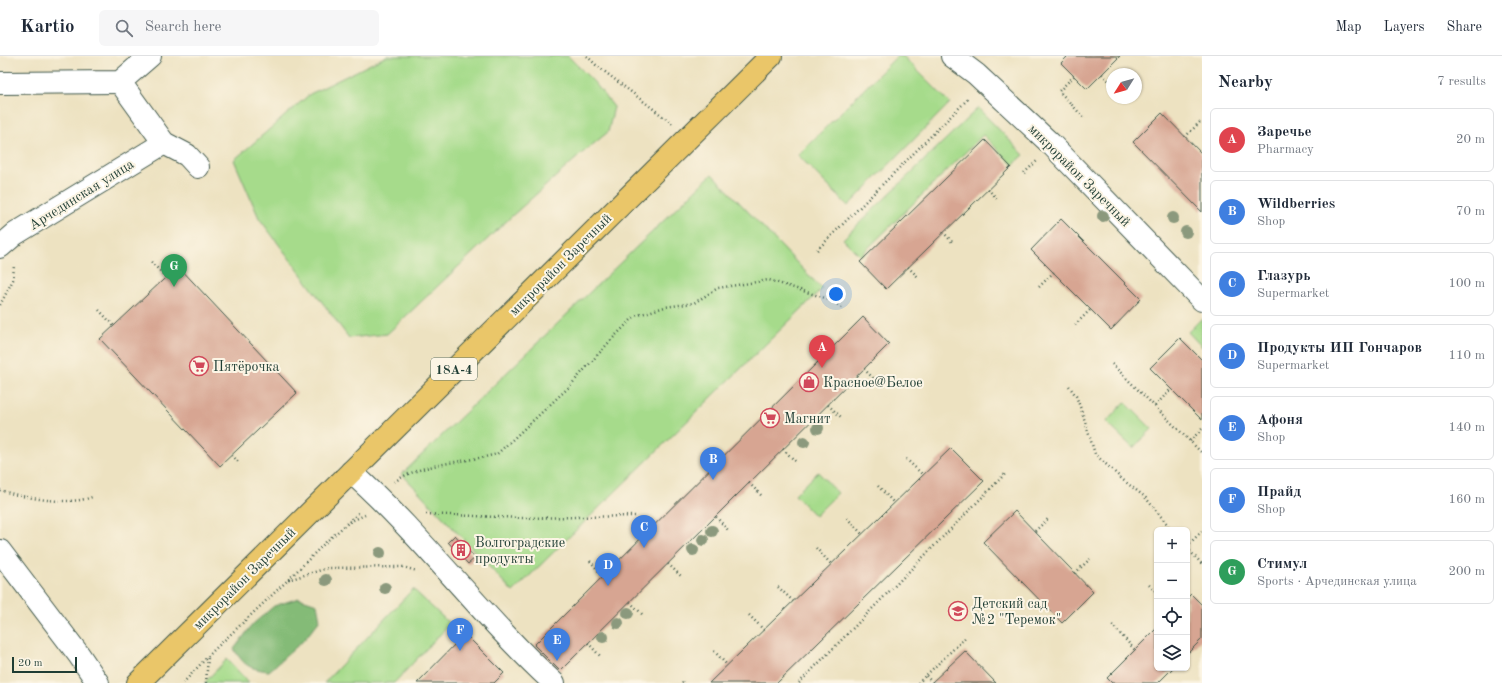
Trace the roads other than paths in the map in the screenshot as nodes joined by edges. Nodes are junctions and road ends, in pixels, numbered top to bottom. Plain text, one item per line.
1 (150, 56) edge
2 (771, 56) edge
3 (952, 56) edge
4 (120, 82) junction
5 (0, 83) edge
6 (164, 143) junction
7 (198, 167) dead end
8 (8, 241) edge
9 (1202, 300) edge
10 (351, 472) junction
11 (0, 551) edge
12 (98, 683) edge
13 (138, 683) edge
14 (554, 683) edge

1 - 4 street
2 - 10 main road, микрорайон Заречный / 18А-4
3 - 9 street, микрорайон Заречный
4 - 5 street
4 - 6 street
6 - 7 street
6 - 8 street, Арчединская улица
10 - 13 main road, микрорайон Заречный / 18А-4
10 - 14 street
11 - 12 street

